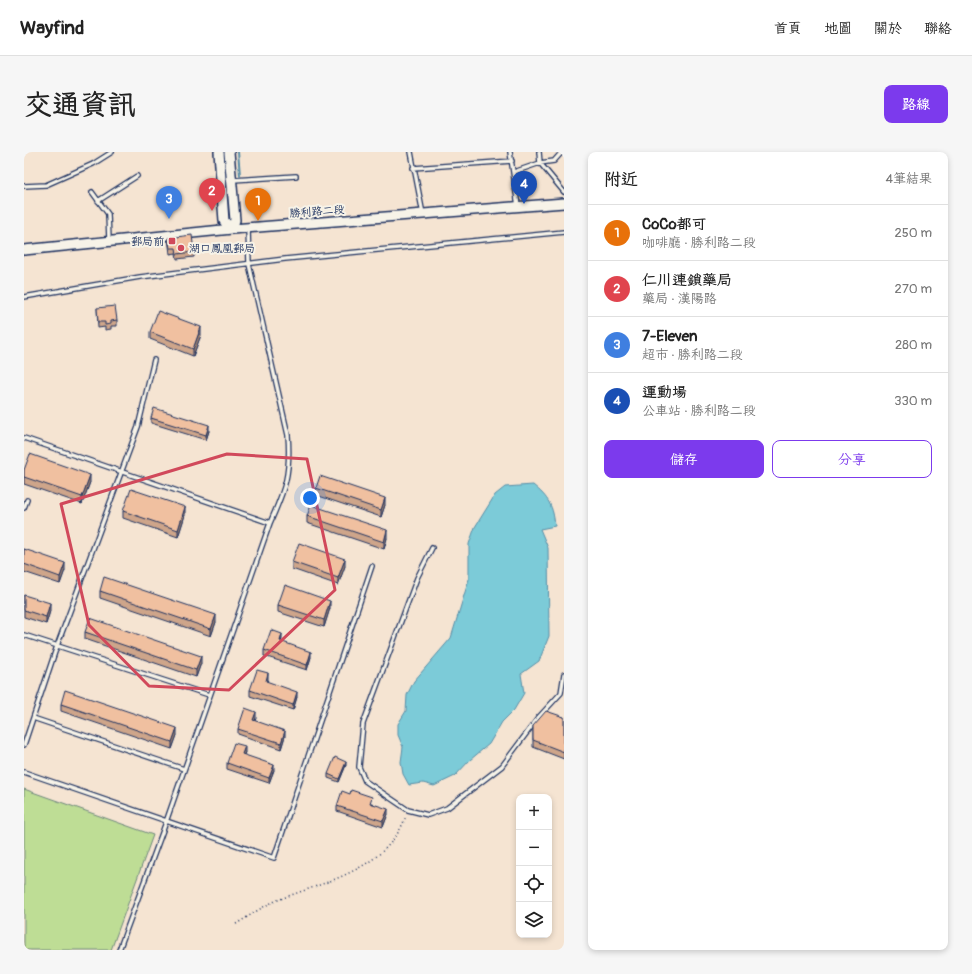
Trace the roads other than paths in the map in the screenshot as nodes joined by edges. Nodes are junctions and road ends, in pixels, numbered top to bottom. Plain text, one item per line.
1 (112, 152) edge
2 (219, 152) edge
3 (229, 152) edge
4 (410, 152) edge
5 (510, 152) edge
6 (539, 152) edge
7 (562, 152) edge
8 (512, 161) junction
9 (540, 162) junction
10 (413, 168) junction
11 (514, 172) junction
12 (137, 176) dead end
13 (296, 176) dead end
14 (232, 180) junction
15 (24, 186) edge
16 (92, 192) dead end
17 (564, 192) edge
18 (98, 201) junction
19 (564, 204) edge
20 (518, 206) junction
21 (424, 215) junction
22 (248, 228) junction
23 (232, 229) junction
24 (564, 232) edge
25 (109, 241) junction
26 (24, 250) edge
27 (249, 264) junction
28 (24, 297) edge
29 (154, 360) dead end
30 (24, 438) edge
31 (122, 472) junction
32 (27, 500) dead end
33 (24, 508) edge
34 (270, 523) junction
35 (432, 548) dead end
36 (372, 566) dead end
37 (24, 635) edge
38 (57, 646) junction
39 (564, 674) edge
40 (562, 694) edge
41 (209, 695) junction
42 (33, 718) junction
43 (24, 745) edge
44 (184, 768) junction
45 (24, 772) edge
46 (166, 822) junction
47 (119, 950) edge

1 - 15 lane
2 - 23 main road
3 - 14 main road
4 - 10 lane
5 - 8 lane
6 - 9 lane
7 - 9 lane
8 - 10 lane
8 - 11 lane
9 - 11 lane
9 - 17 lane
10 - 21 lane
11 - 20 lane
12 - 18 lane
13 - 14 lane
14 - 23 main road
16 - 18 lane
18 - 25 lane
19 - 20 main road, 勝利路二段
20 - 21 main road, 勝利路二段
21 - 22 main road, 勝利路二段
22 - 23 main road, 勝利路二段
22 - 27 lane
23 - 25 main road, 勝利路二段
24 - 27 lane
25 - 26 main road, 勝利路二段
27 - 28 lane
27 - 34 lane
29 - 31 lane
30 - 31 lane
31 - 34 lane
31 - 38 lane
32 - 33 lane
34 - 41 lane
35 - 40 lane
36 - 46 lane
37 - 38 lane
38 - 41 lane
38 - 42 lane
39 - 40 lane
41 - 44 lane
42 - 43 lane
42 - 44 lane
44 - 46 lane
45 - 46 lane
46 - 47 lane

